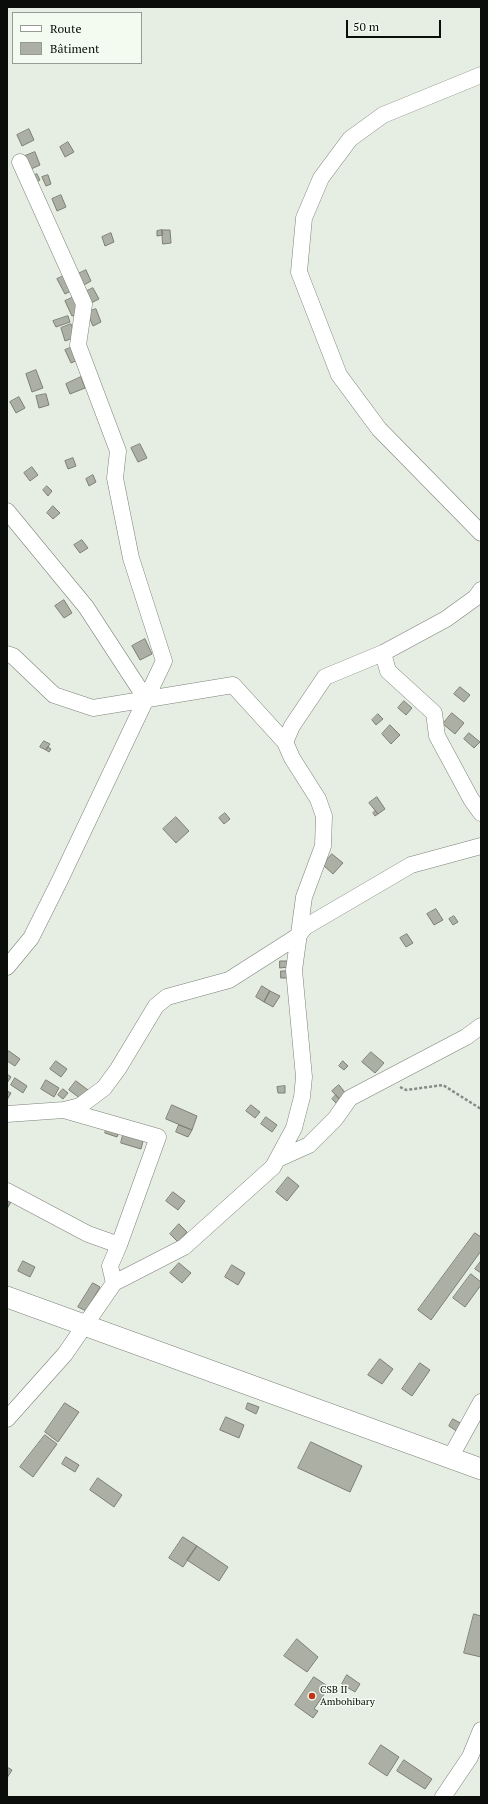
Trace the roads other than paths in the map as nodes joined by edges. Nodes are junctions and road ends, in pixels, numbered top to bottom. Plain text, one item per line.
1 (481, 75) edge
2 (20, 162) dead end
3 (7, 511) edge
4 (481, 533) edge
5 (481, 590) edge
6 (383, 653) junction
7 (7, 654) edge
8 (146, 699) junction
9 (285, 742) junction
10 (481, 813) edge
11 (481, 846) edge
12 (298, 936) junction
13 (7, 967) edge
14 (481, 1026) edge
15 (64, 1110) junction
16 (7, 1114) edge
17 (278, 1159) junction
18 (7, 1191) edge
19 (119, 1245) junction
20 (114, 1283) junction
21 (7, 1297) edge
22 (85, 1326) junction
23 (481, 1402) edge
24 (7, 1419) edge
25 (450, 1458) junction
26 (481, 1469) edge
27 (481, 1730) edge
28 (443, 1797) edge

1 - 4 street
2 - 8 street
3 - 8 street
5 - 6 street
6 - 9 street
6 - 10 street
7 - 8 street
8 - 9 street
8 - 13 street
9 - 12 street
11 - 12 street
12 - 15 street
12 - 17 street
14 - 17 street
15 - 16 street
15 - 19 street
17 - 20 street
18 - 19 street
19 - 20 street
20 - 22 street
21 - 22 main road
22 - 24 street
22 - 25 main road
23 - 25 street
25 - 26 main road
27 - 28 street

